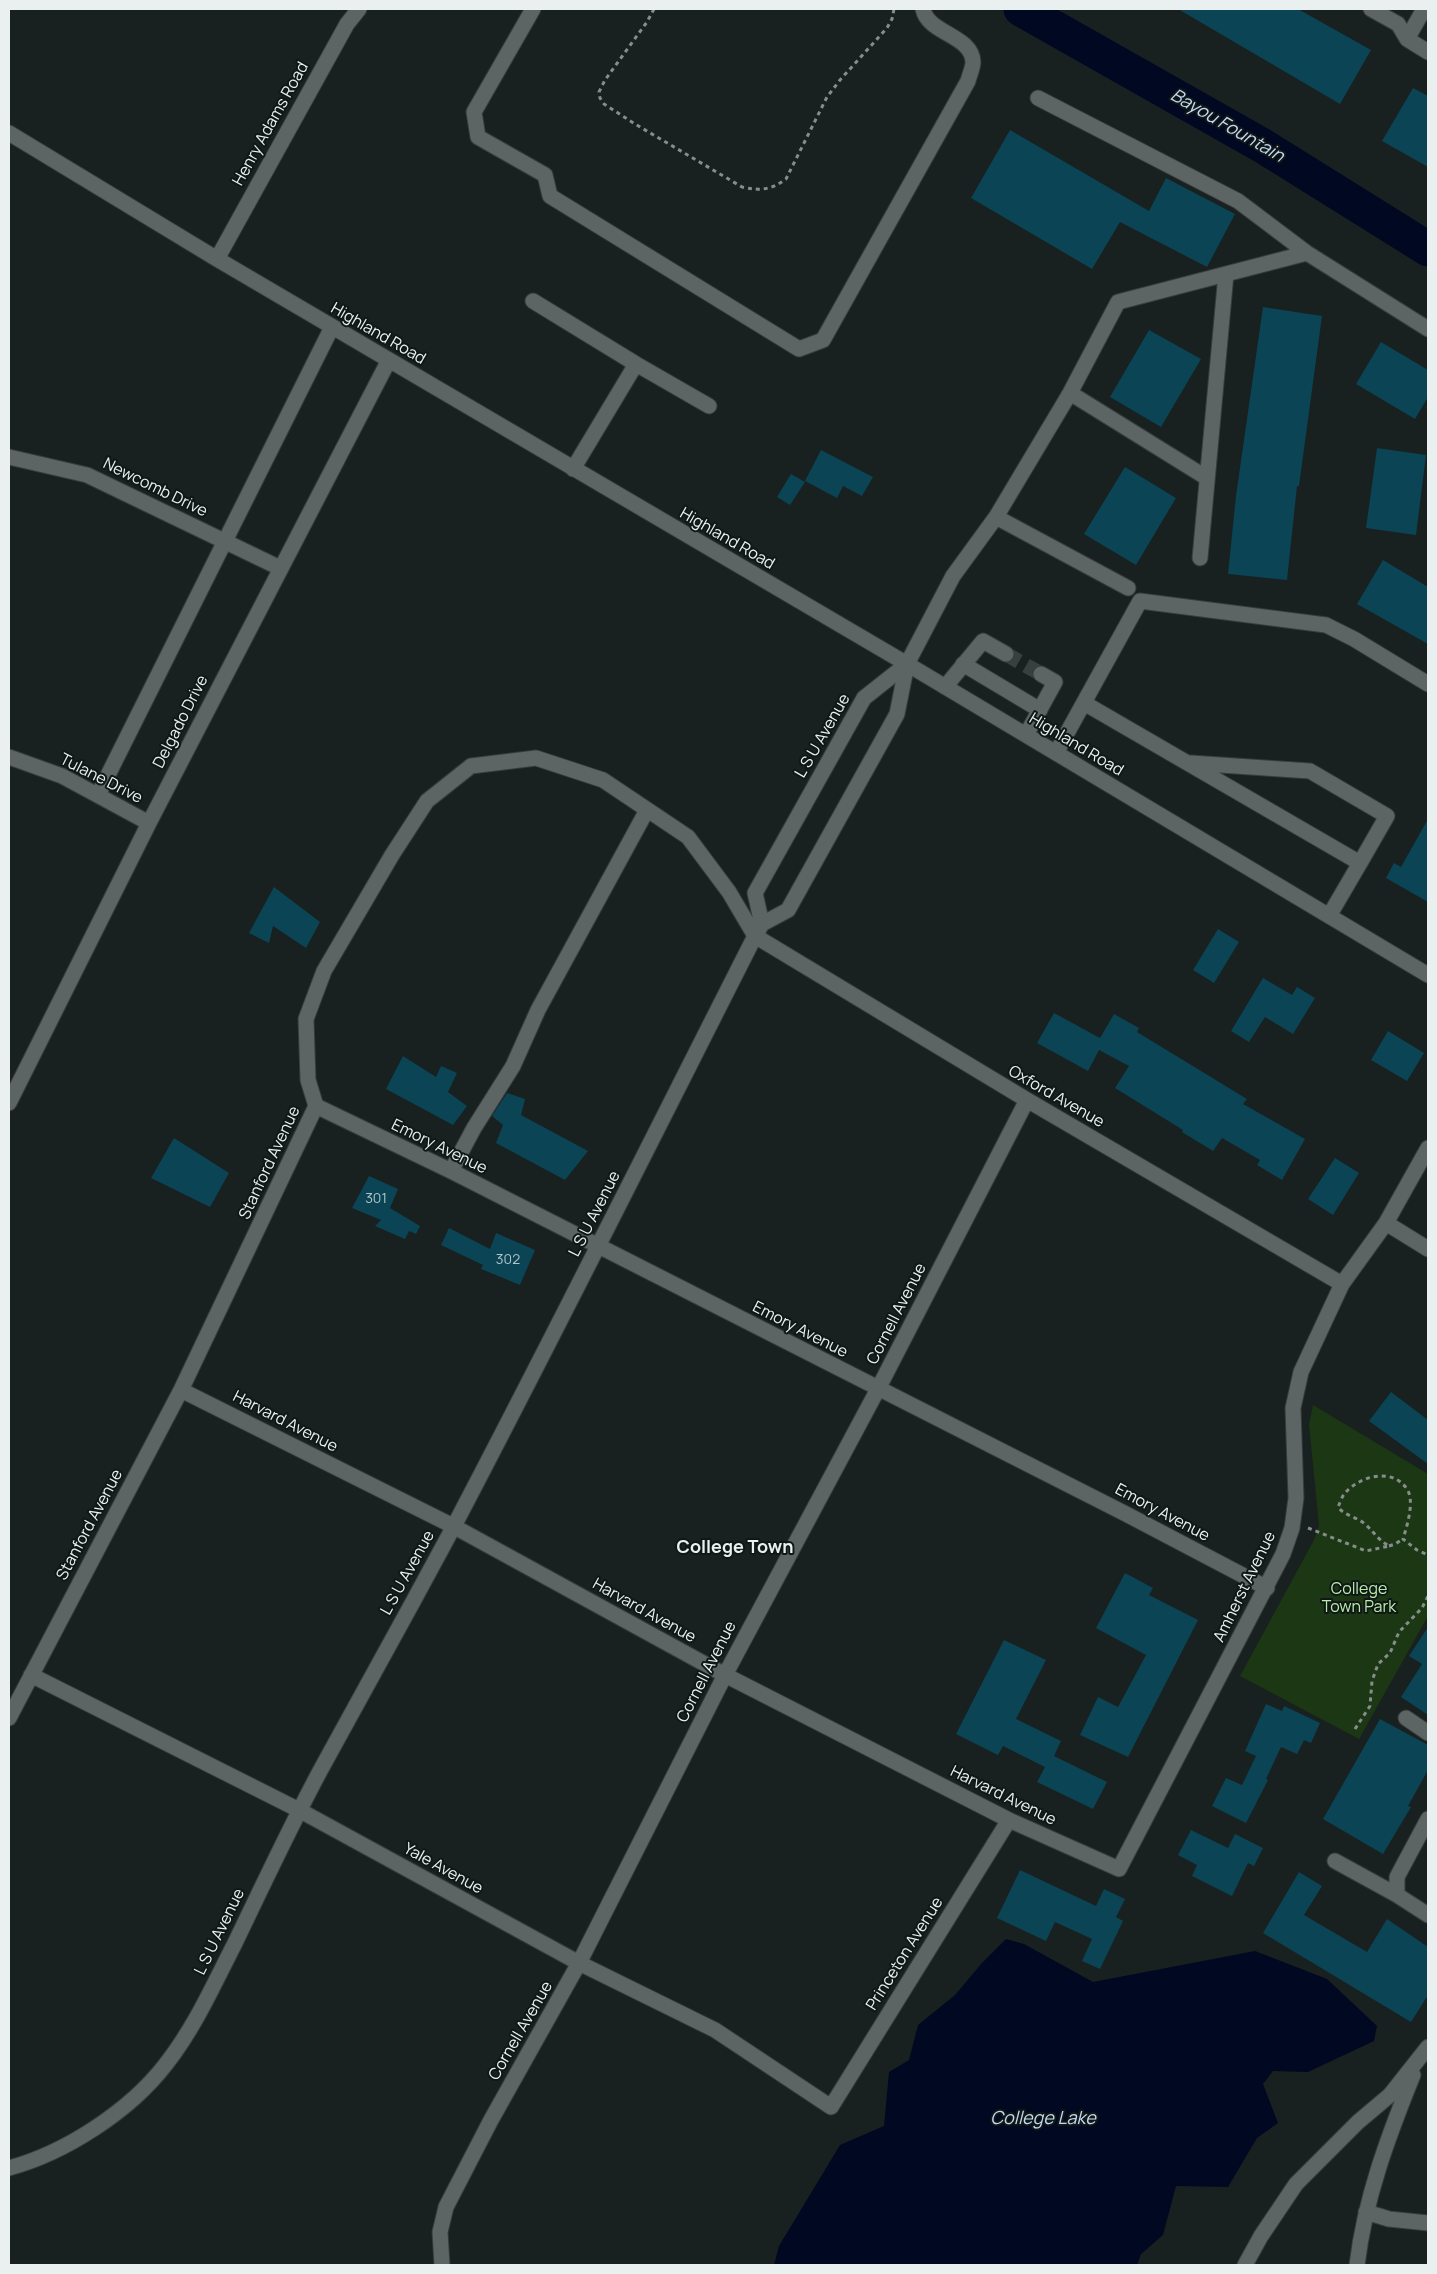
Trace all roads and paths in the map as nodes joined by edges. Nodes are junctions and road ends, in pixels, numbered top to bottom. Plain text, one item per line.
1 (359, 9) edge
2 (533, 9) edge
3 (654, 9) edge
4 (894, 9) edge
5 (923, 9) edge
6 (1371, 9) edge
7 (1424, 9) edge
8 (1407, 39) junction
9 (1428, 52) edge
10 (1038, 98) dead end
11 (9, 133) edge
12 (1307, 253) junction
13 (217, 259) junction
14 (1226, 274) junction
15 (533, 301) dead end
16 (332, 327) junction
17 (1428, 329) edge
18 (390, 360) junction
19 (636, 364) junction
20 (1070, 393) junction
21 (709, 406) dead end
22 (9, 457) edge
23 (572, 469) junction
24 (1207, 478) junction
25 (996, 517) junction
26 (226, 542) junction
27 (1200, 558) dead end
28 (280, 568) junction
29 (1128, 588) dead end
30 (1006, 654) tunnel mouth
31 (907, 664) junction
32 (963, 664) junction
33 (1041, 674) tunnel mouth
34 (1428, 684) edge
35 (945, 687) junction
36 (1084, 703) junction
37 (1040, 710) junction
38 (1026, 735) junction
39 (1056, 753) junction
40 (9, 757) edge
41 (1186, 762) junction
42 (98, 795) junction
43 (648, 810) junction
44 (149, 823) junction
45 (1360, 863) junction
46 (1329, 916) junction
47 (758, 930) junction
48 (1428, 975) edge
49 (1027, 1100) junction
50 (9, 1103) edge
51 (316, 1106) junction
52 (1428, 1148) edge
53 (451, 1171) junction
54 (1386, 1223) junction
55 (597, 1247) junction
56 (1428, 1250) edge
57 (1342, 1284) junction
58 (878, 1389) junction
59 (181, 1390) junction
60 (453, 1526) junction
61 (1292, 1528) junction
62 (1403, 1539) junction
63 (1389, 1546) junction
64 (1428, 1554) edge
65 (1267, 1588) junction
66 (1428, 1596) edge
67 (31, 1674) junction
68 (725, 1675) junction
69 (9, 1718) edge
70 (1406, 1718) dead end
71 (1355, 1729) dead end
72 (1428, 1732) edge
73 (299, 1810) junction
74 (1428, 1819) edge
75 (1009, 1820) junction
76 (1335, 1861) dead end
77 (1119, 1869) joint
78 (1397, 1895) junction
79 (1428, 1915) edge
80 (579, 1964) junction
81 (1428, 2047) edge
82 (831, 2107) joint
83 (9, 2168) edge
84 (1366, 2212) junction
85 (1428, 2223) edge
86 (442, 2265) edge
87 (1245, 2265) edge
88 (1357, 2265) edge

1 - 13 street, Henry Adams Road
2 - 5 street
3 - 4 path
6 - 8 street
7 - 8 street
8 - 9 street
10 - 12 street
11 - 13 street, Highland Road
12 - 14 street
12 - 17 street
13 - 16 street, Highland Road
14 - 20 street
14 - 24 street
15 - 19 street
16 - 18 street, Highland Road
16 - 26 street
18 - 23 street, Highland Road
18 - 28 street, Delgado Drive
19 - 21 street
19 - 23 street
20 - 24 street
20 - 25 street
22 - 26 street, Newcomb Drive
23 - 31 street, Highland Road
24 - 27 street
25 - 29 street
25 - 31 street
26 - 28 street, Newcomb Drive
26 - 42 street
28 - 44 street, Delgado Drive
30 - 32 street
31 - 35 street, Highland Road
31 - 47 street
31 - 47 street, L S U Avenue
32 - 35 street
32 - 37 street
33 - 37 street
34 - 36 street
35 - 38 street, Highland Road
36 - 39 street
36 - 41 street
37 - 38 street
38 - 39 street, Highland Road
39 - 46 street, Highland Road
40 - 42 street, Tulane Drive
41 - 45 street
41 - 45 street
42 - 44 street, Tulane Drive
43 - 47 street, Stanford Avenue
43 - 51 street, Stanford Avenue
43 - 53 street
44 - 50 street, Delgado Drive
45 - 46 street
46 - 48 street, Highland Road
47 - 49 street, Oxford Avenue
47 - 55 street, L S U Avenue
49 - 57 street, Oxford Avenue
49 - 58 street, Cornell Avenue
51 - 53 street, Emory Avenue
51 - 59 street, Stanford Avenue
52 - 54 street, Amherst Avenue
53 - 55 street, Emory Avenue
54 - 56 street
54 - 57 street, Amherst Avenue
55 - 58 street, Emory Avenue
55 - 60 street, L S U Avenue
57 - 61 street, Amherst Avenue
58 - 65 street, Emory Avenue
58 - 68 street, Cornell Avenue
59 - 60 street, Harvard Avenue
59 - 67 street, Stanford Avenue
60 - 68 street, Harvard Avenue
60 - 73 street, L S U Avenue
61 - 63 path
61 - 65 street, Amherst Avenue
62 - 63 path
62 - 63 path
62 - 64 path
65 - 77 street, Amherst Avenue
66 - 71 path
67 - 69 street, Stanford Avenue
67 - 73 street, Yale Avenue
68 - 75 street, Harvard Avenue
68 - 80 street, Cornell Avenue
70 - 72 street
73 - 80 street, Yale Avenue
73 - 83 street, L S U Avenue
74 - 78 street
75 - 77 street, Harvard Avenue
75 - 82 street, Princeton Avenue
76 - 78 street
78 - 79 street
80 - 82 street, Yale Avenue
80 - 86 street, Cornell Avenue
81 - 84 street
81 - 87 street
84 - 85 street
84 - 88 street

